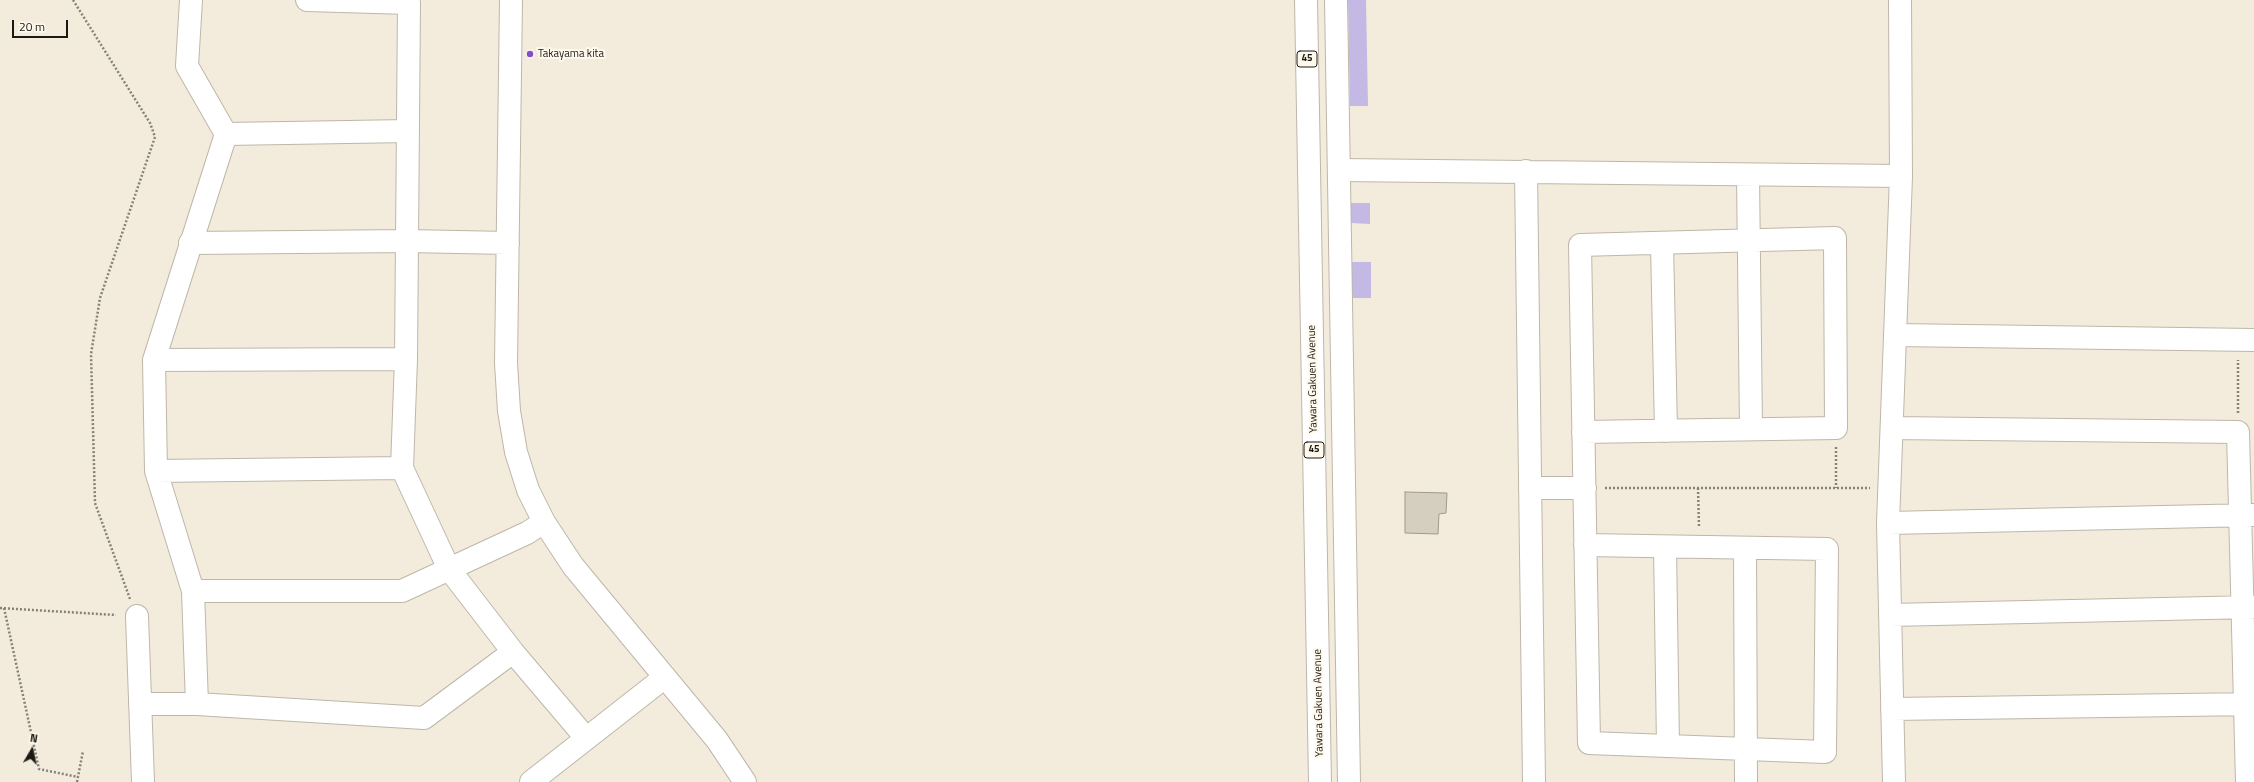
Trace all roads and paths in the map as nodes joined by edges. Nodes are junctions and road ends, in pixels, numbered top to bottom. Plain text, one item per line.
1 (73, 0) edge
2 (191, 0) edge
3 (307, 0) edge
4 (511, 0) edge
5 (1306, 0) edge
6 (1336, 0) edge
7 (1900, 0) edge
8 (408, 131) junction
9 (226, 134) junction
10 (1339, 170) junction
11 (1526, 171) junction
12 (1748, 175) junction
13 (1901, 176) junction
14 (1750, 240) junction
15 (408, 241) junction
16 (508, 242) junction
17 (190, 243) junction
18 (1662, 243) junction
19 (1895, 335) junction
20 (2246, 339) edge
21 (406, 359) junction
22 (154, 360) junction
23 (1836, 428) junction
24 (1892, 428) junction
25 (1751, 429) junction
26 (1666, 431) junction
27 (1583, 432) junction
28 (2238, 432) junction
29 (402, 468) junction
30 (156, 471) junction
31 (1530, 488) junction
32 (1584, 488) junction
33 (1698, 488) junction
34 (1836, 488) junction
35 (1889, 488) junction
36 (2247, 515) edge
37 (544, 522) junction
38 (1888, 523) junction
39 (1585, 545) junction
40 (1665, 547) junction
41 (1700, 547) junction
42 (1745, 548) junction
43 (449, 569) junction
44 (193, 591) junction
45 (2248, 607) edge
46 (0, 608) edge
47 (4, 608) junction
48 (1890, 615) junction
49 (137, 616) junction
50 (513, 652) junction
51 (665, 677) junction
52 (140, 704) junction
53 (197, 704) junction
54 (2249, 704) edge
55 (1892, 709) junction
56 (586, 738) junction
57 (1668, 746) junction
58 (1746, 749) junction
59 (83, 751) dead end
60 (78, 777) junction
61 (77, 782) edge
62 (143, 782) edge
63 (531, 782) edge
64 (745, 782) edge
65 (1320, 782) edge
66 (1349, 782) edge
67 (1534, 782) edge
68 (1746, 782) edge
69 (1894, 782) edge
70 (2247, 782) edge

1 - 49 path
2 - 9 street
3 - 8 street
4 - 16 street
5 - 65 street, Yawara Gakuen Avenue / 45
6 - 10 street
7 - 13 street
8 - 9 street
8 - 15 street
9 - 17 street
10 - 11 street
10 - 66 street
11 - 12 street
11 - 31 street
12 - 13 street
12 - 14 street
13 - 19 street
14 - 18 street
14 - 23 street
14 - 25 street
15 - 16 street
15 - 17 street
15 - 21 street
16 - 37 street
17 - 22 street
18 - 26 street
18 - 27 street
19 - 20 street
19 - 24 street
20 - 28 path
21 - 22 street
21 - 29 street
22 - 30 street
23 - 25 street
23 - 34 path
24 - 28 street
24 - 35 street
25 - 26 street
26 - 27 street
27 - 32 street
28 - 36 street
29 - 30 street
29 - 43 street
30 - 44 street
31 - 32 street
31 - 67 street
32 - 33 path
32 - 39 street
33 - 34 path
33 - 41 path
34 - 35 path
35 - 38 street
36 - 38 street
36 - 45 street
37 - 43 street
37 - 51 street
38 - 48 street
39 - 40 street
39 - 57 street
40 - 41 street
40 - 57 street
41 - 42 street
42 - 58 street
42 - 58 street
43 - 44 street
43 - 50 street
44 - 53 street
45 - 48 street
45 - 54 street
46 - 47 path
47 - 49 path
47 - 60 path
48 - 55 street
49 - 52 street
50 - 53 street
50 - 56 street
51 - 56 street
51 - 64 street
52 - 53 street
52 - 62 street
54 - 55 street
54 - 70 street
55 - 69 street
56 - 63 street
57 - 58 street
58 - 68 street
59 - 60 path
60 - 61 path

